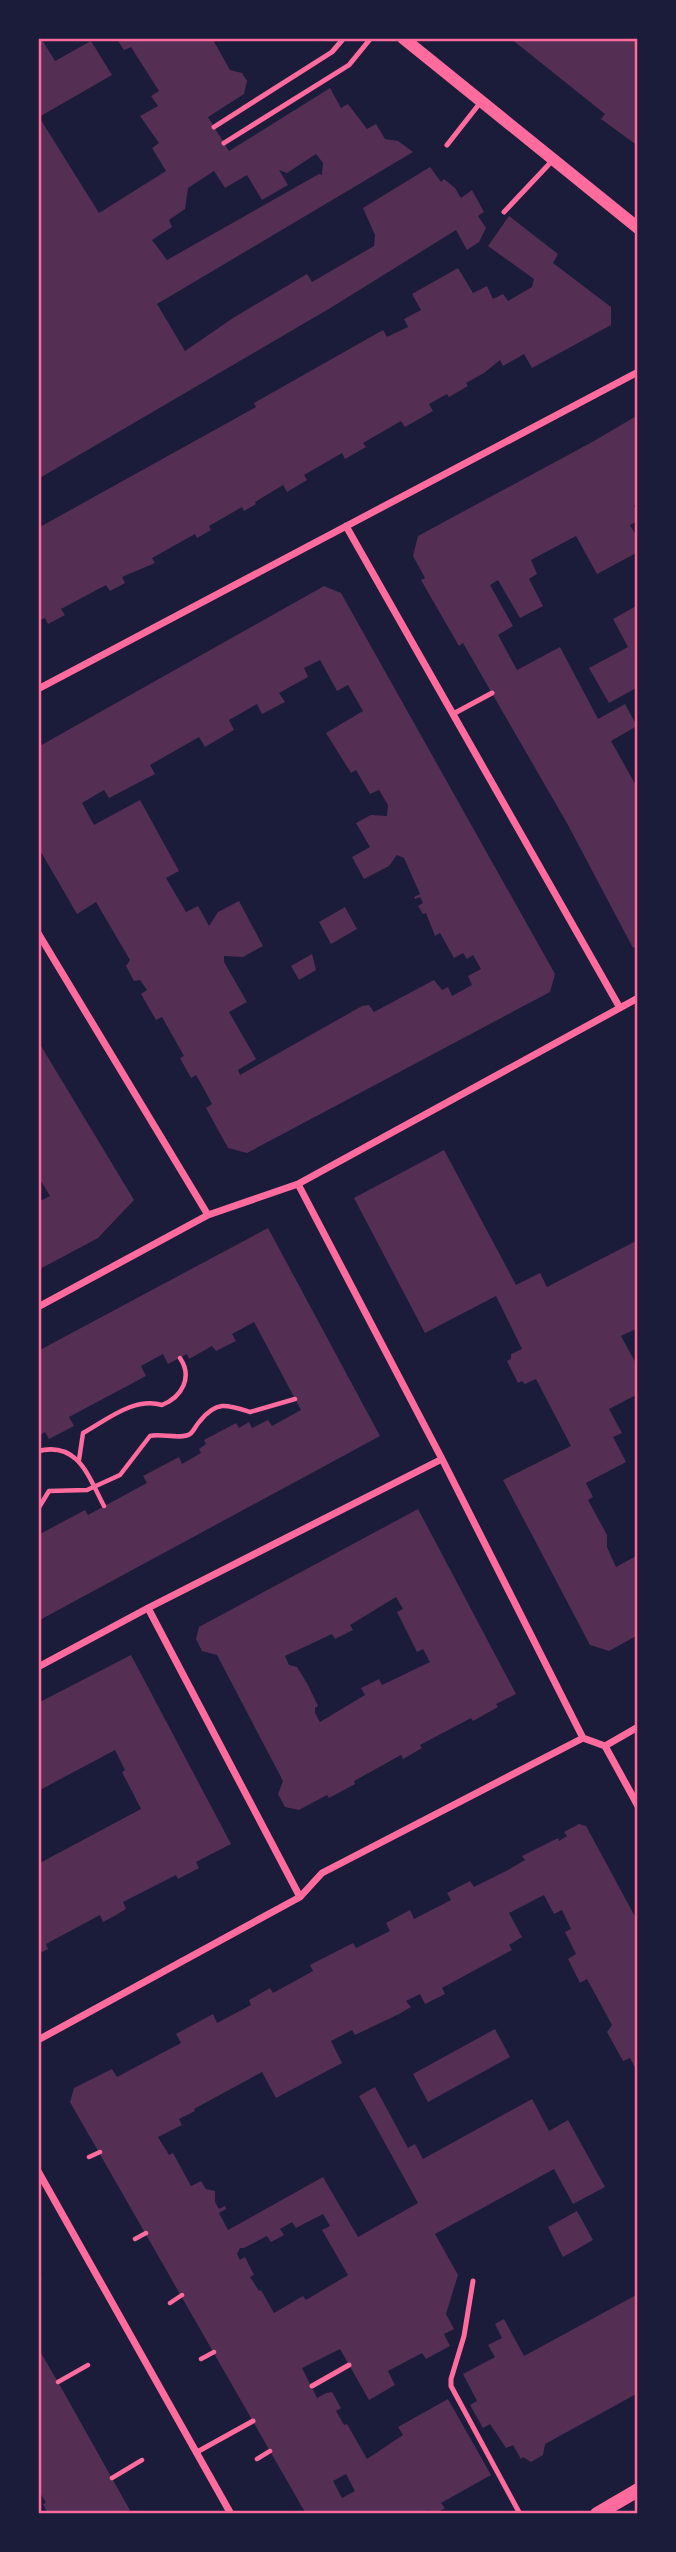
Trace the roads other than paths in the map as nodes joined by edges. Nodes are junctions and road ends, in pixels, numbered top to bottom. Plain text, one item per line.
1 (344, 38) edge
2 (371, 38) edge
3 (403, 38) edge
4 (482, 101) junction
5 (214, 127) dead end
6 (224, 143) dead end
7 (447, 145) dead end
8 (554, 159) junction
9 (504, 212) dead end
10 (638, 228) edge
11 (638, 372) edge
12 (346, 526) junction
13 (38, 689) edge
14 (492, 693) dead end
15 (453, 714) junction
16 (38, 933) edge
17 (638, 998) edge
18 (620, 1008) junction
19 (298, 1184) junction
20 (208, 1215) junction
21 (38, 1307) edge
22 (442, 1459) junction
23 (148, 1608) junction
24 (38, 1667) edge
25 (638, 1727) edge
26 (583, 1738) junction
27 (605, 1746) junction
28 (638, 1806) edge
29 (300, 1896) junction
30 (38, 2040) edge
31 (38, 2171) edge
32 (473, 2281) dead end
33 (349, 2365) dead end
34 (312, 2386) dead end
35 (253, 2421) dead end
36 (197, 2452) junction
37 (638, 2490) edge
38 (602, 2512) edge
39 (231, 2514) edge
40 (520, 2514) edge

1 - 5 lane
2 - 6 lane
3 - 4 street
4 - 7 lane
4 - 8 street
8 - 9 lane
8 - 10 street
11 - 12 street
12 - 13 street
12 - 15 street
14 - 15 lane
15 - 18 street
16 - 20 street
17 - 18 street
18 - 19 street
19 - 20 street
19 - 22 street
20 - 21 street
22 - 23 street
22 - 26 street
23 - 24 street
23 - 29 street
25 - 27 street
26 - 27 street
26 - 29 street
27 - 28 street
29 - 30 street
31 - 36 street
32 - 40 lane
33 - 34 lane
35 - 36 lane
36 - 39 street
37 - 38 main road

